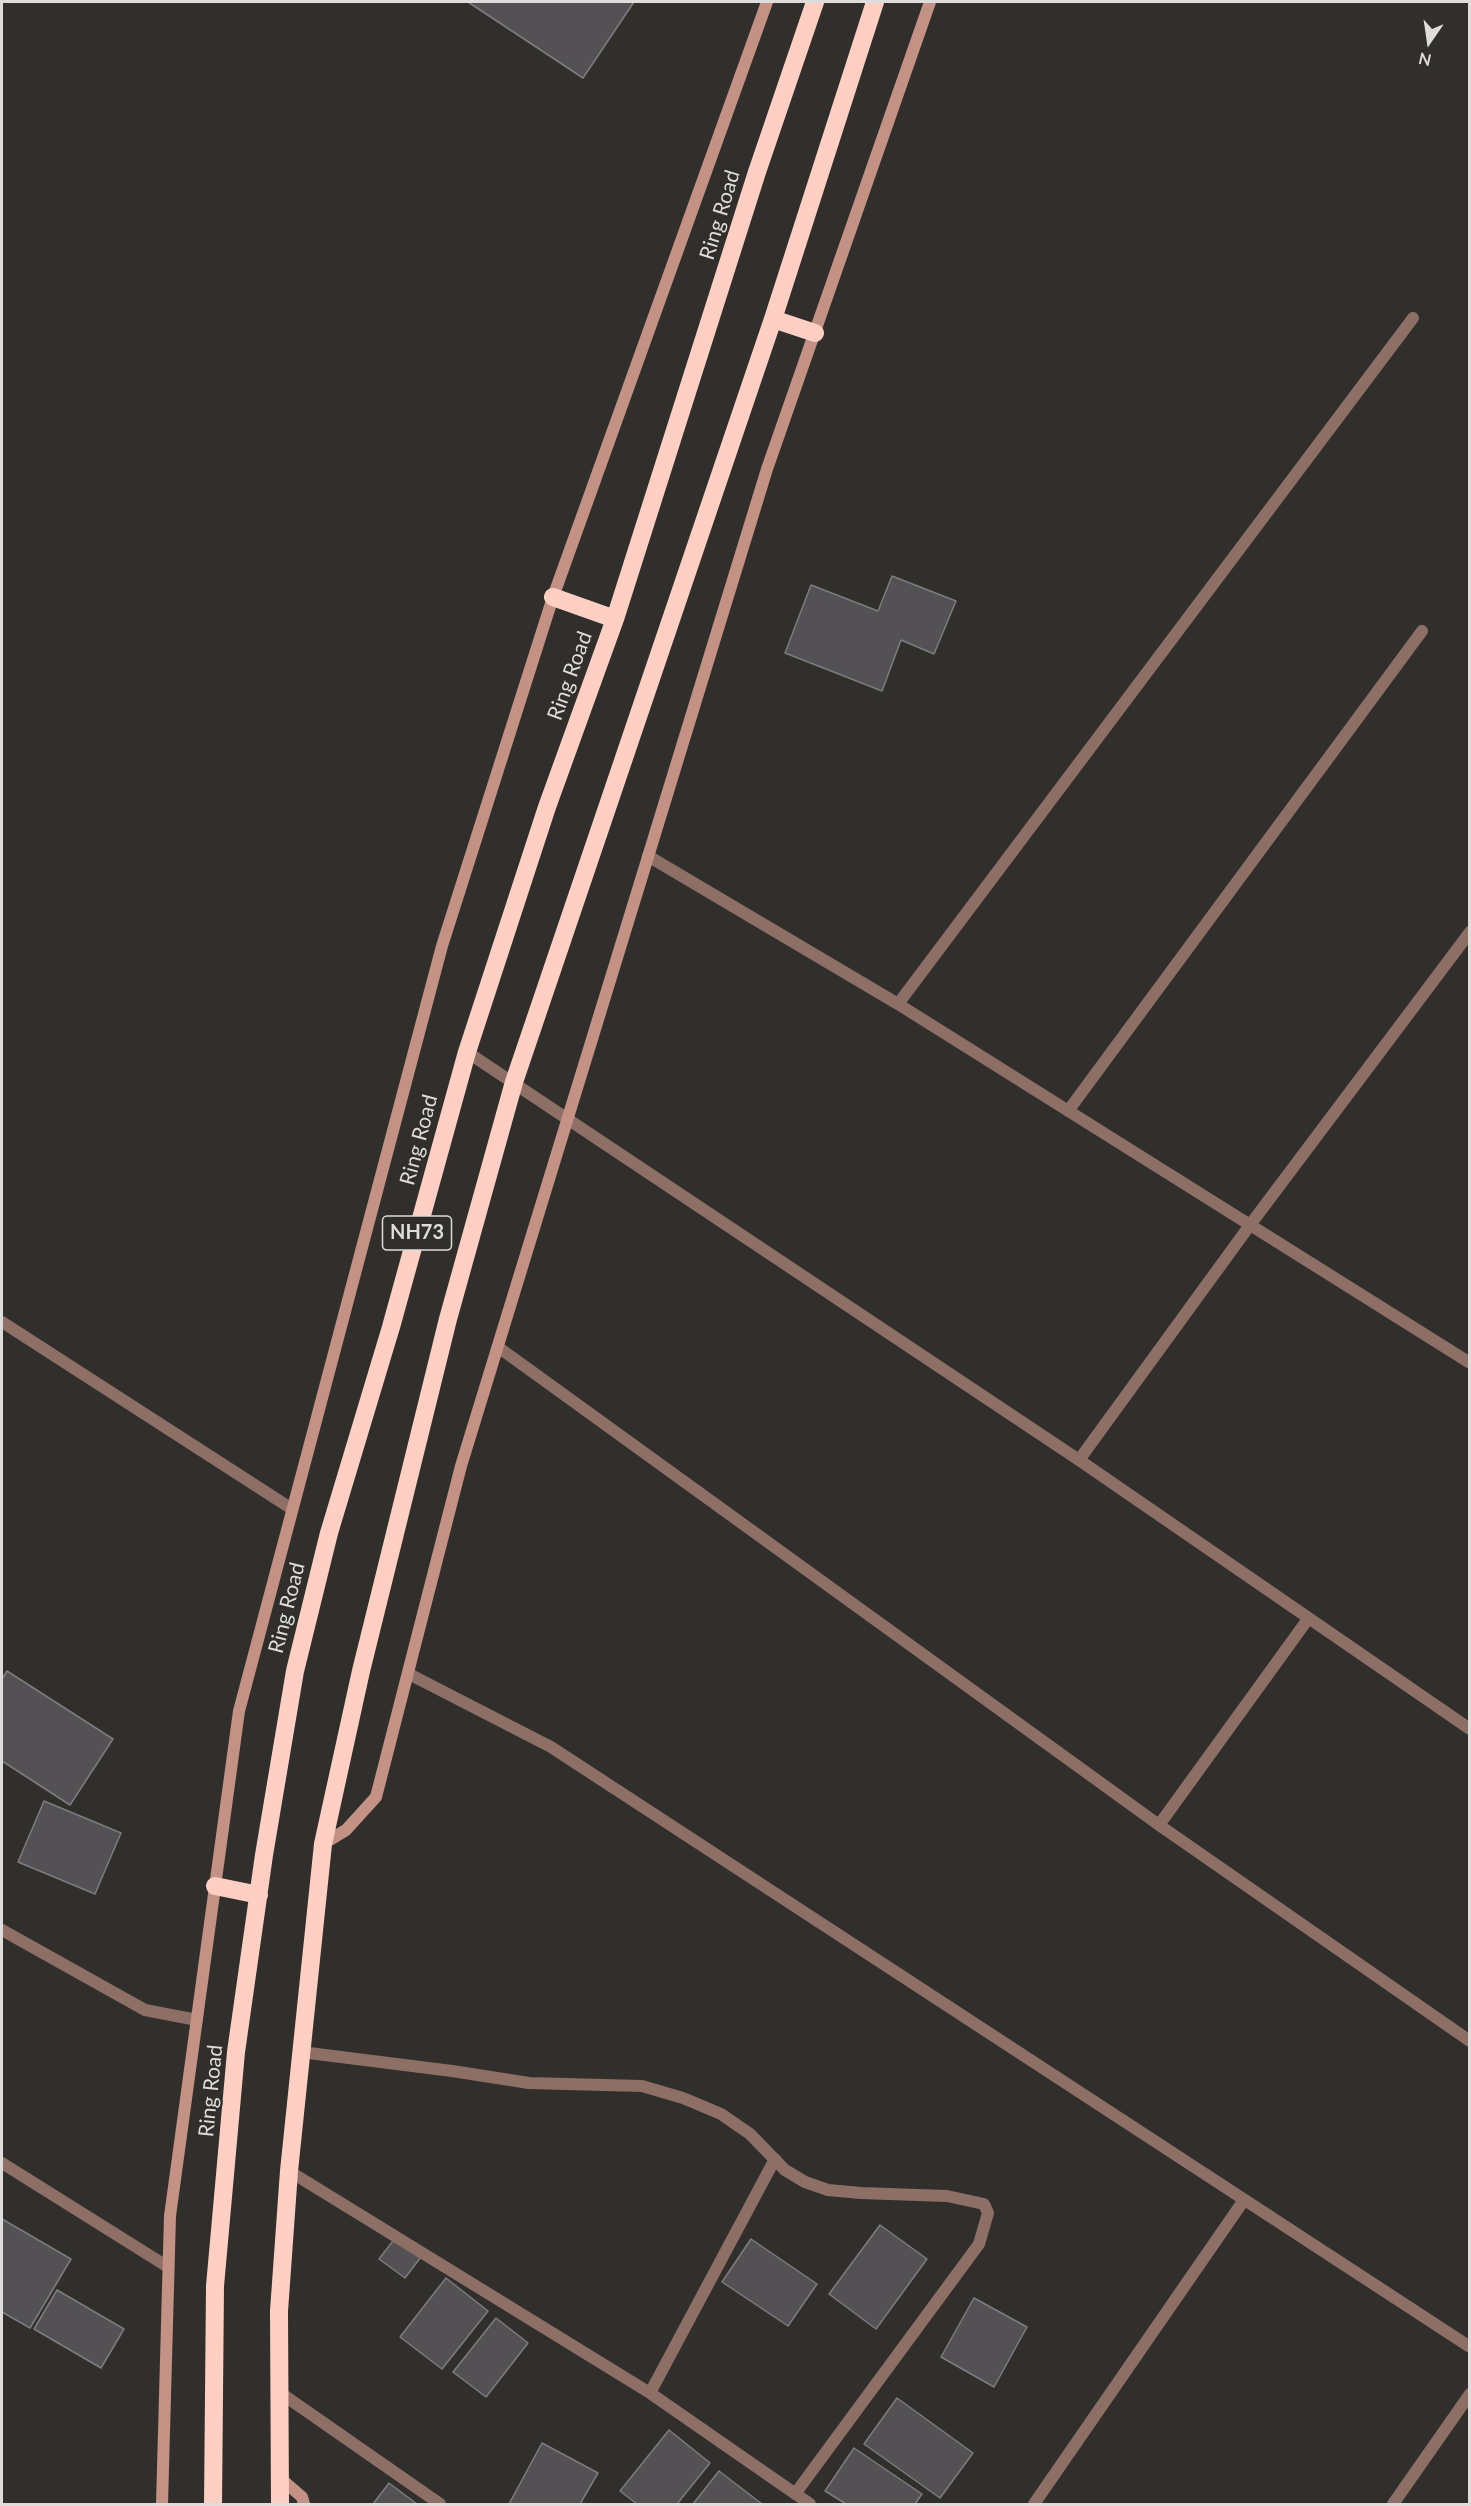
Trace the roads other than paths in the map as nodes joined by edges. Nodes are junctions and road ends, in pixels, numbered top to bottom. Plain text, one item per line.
1 (767, 2) edge
2 (815, 2) edge
3 (875, 2) edge
4 (930, 2) edge
5 (1413, 318) dead end
6 (773, 319) junction
7 (815, 333) junction
8 (553, 597) junction
9 (615, 619) junction
10 (1422, 631) dead end
11 (648, 856) junction
12 (1470, 932) edge
13 (898, 1004) junction
14 (467, 1052) junction
15 (514, 1082) junction
16 (1068, 1110) junction
17 (568, 1120) junction
18 (1250, 1225) junction
19 (2, 1322) edge
20 (498, 1347) junction
21 (1470, 1363) edge
22 (1079, 1460) junction
23 (292, 1509) junction
24 (1308, 1619) junction
25 (409, 1674) junction
26 (1470, 1730) edge
27 (1159, 1825) junction
28 (323, 1844) junction
29 (215, 1886) junction
30 (259, 1895) junction
31 (2, 1929) edge
32 (197, 2020) junction
33 (1470, 2041) edge
34 (301, 2052) junction
35 (775, 2159) junction
36 (2, 2163) edge
37 (289, 2171) junction
38 (1244, 2199) junction
39 (168, 2267) junction
40 (1470, 2347) edge
41 (650, 2393) junction
42 (282, 2394) junction
43 (1470, 2394) edge
44 (280, 2478) junction
45 (795, 2494) junction
46 (162, 2505) edge
47 (213, 2505) edge
48 (280, 2505) edge
49 (304, 2505) edge
50 (440, 2505) edge
51 (810, 2505) edge
52 (1034, 2505) edge
53 (1393, 2505) edge

1 - 8 street
2 - 9 highway, Ring Road / NH73
3 - 6 highway, NH73
4 - 7 street
5 - 13 street
6 - 7 highway
6 - 15 highway, NH73
7 - 11 street
8 - 9 highway
8 - 23 street
9 - 14 highway, Ring Road / NH73
10 - 16 street
11 - 13 street
11 - 17 street
12 - 18 street
13 - 16 street
14 - 15 street
14 - 30 highway, Ring Road / NH73
15 - 17 street
15 - 28 highway, NH73
16 - 18 street
17 - 20 street
17 - 22 street
18 - 21 street
18 - 22 street
19 - 23 street
20 - 25 street
20 - 27 street
22 - 24 street
23 - 29 street
24 - 26 street
24 - 27 street
25 - 28 street
25 - 38 street
27 - 33 street
28 - 34 highway, NH73
29 - 30 highway
29 - 32 street
30 - 47 highway, Ring Road / NH73
31 - 32 street
32 - 39 street
34 - 35 street
34 - 37 highway, NH73
35 - 41 street
35 - 45 street
36 - 39 street
37 - 41 street
37 - 42 highway, NH73
38 - 40 street
38 - 52 street
39 - 46 street
41 - 45 street
42 - 44 highway, NH73
42 - 50 street
43 - 53 street
44 - 48 highway, NH73
44 - 49 street
45 - 51 street

